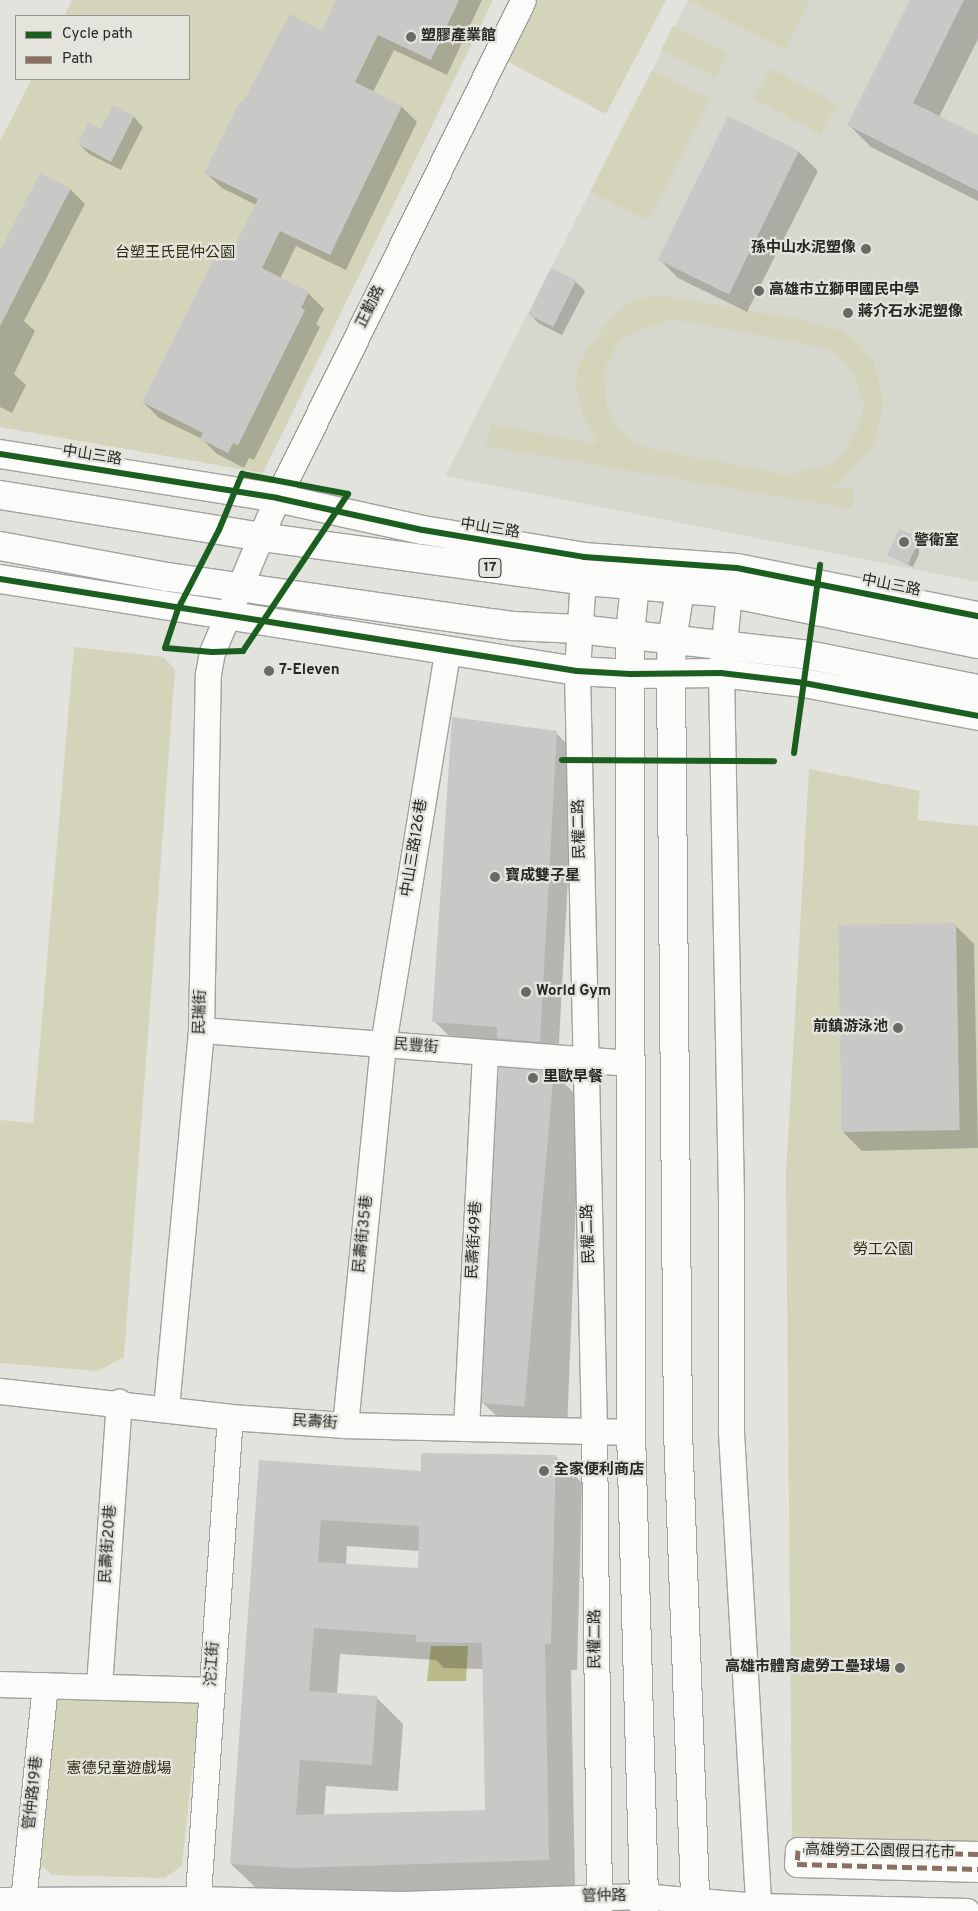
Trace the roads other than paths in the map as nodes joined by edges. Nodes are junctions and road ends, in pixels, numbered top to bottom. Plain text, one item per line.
1 (524, 0) edge
2 (0, 454) edge
3 (0, 495) edge
4 (276, 498) junction
5 (261, 537) junction
6 (0, 546) edge
7 (584, 569) junction
8 (636, 574) junction
9 (682, 577) junction
10 (0, 579) edge
11 (733, 580) junction
12 (240, 585) junction
13 (978, 616) edge
14 (225, 617) junction
15 (578, 629) junction
16 (630, 634) junction
17 (672, 639) junction
18 (725, 643) junction
19 (978, 644) edge
20 (447, 652) junction
21 (577, 671) junction
22 (672, 672) junction
23 (721, 673) junction
24 (630, 674) junction
25 (978, 689) edge
26 (978, 716) edge
27 (201, 1030) junction
28 (383, 1044) junction
29 (485, 1053) junction
30 (584, 1058) junction
31 (631, 1063) junction
32 (0, 1391) edge
33 (119, 1402) junction
34 (0, 1406) edge
35 (166, 1408) junction
36 (230, 1417) junction
37 (345, 1425) junction
38 (466, 1428) junction
39 (594, 1432) junction
40 (631, 1432) junction
41 (0, 1684) edge
42 (45, 1685) junction
43 (99, 1686) junction
44 (211, 1690) junction
45 (978, 1854) edge
46 (978, 1869) edge
47 (15, 1904) edge
48 (598, 1904) edge
49 (642, 1904) edge
50 (197, 1905) edge
51 (696, 1906) edge
52 (401, 1908) edge
53 (758, 1908) edge
54 (967, 1911) edge

1 - 4 street, 正勤路
2 - 4 main road, 中山三路 / 17
3 - 5 main road, 中山三路 / 17
4 - 5 street, 正勤路
4 - 7 main road, 中山三路 / 17
5 - 7 main road, 中山三路 / 17
5 - 12 street, 正勤路
6 - 12 main road
7 - 8 main road, 中山三路 / 17
7 - 15 street, 民權二路
8 - 9 main road, 中山三路 / 17
8 - 16 main road
9 - 11 main road, 中山三路 / 17
9 - 17 main road
10 - 14 main road
11 - 13 main road, 中山三路 / 17
11 - 18 street
11 - 19 main road, 中山三路 / 17
12 - 14 street, 正勤路
12 - 15 main road
14 - 20 main road
14 - 27 street, 民瑞街
15 - 16 main road
15 - 21 street, 民權二路
16 - 17 main road
16 - 24 main road
17 - 18 main road
17 - 22 main road
18 - 23 street
18 - 25 main road
20 - 21 main road
20 - 28 street, 中山三路126巷
21 - 24 main road
21 - 30 street, 民權二路
22 - 23 main road
22 - 24 main road
22 - 51 main road
23 - 26 main road
23 - 53 street
24 - 31 main road
27 - 28 street, 民豐街
27 - 35 street, 民瑞街
28 - 29 street, 民豐街
28 - 37 street, 民壽街35巷
29 - 30 street, 民豐街
29 - 38 street, 民壽街49巷
30 - 31 street, 民豐街
30 - 39 street, 民權二路
31 - 40 main road
32 - 33 street, 民壽街
32 - 34 street
33 - 35 street, 民壽街
33 - 43 street, 民壽街20巷
35 - 36 street, 民壽街
36 - 37 street, 民壽街
36 - 44 street, 沱江街
37 - 38 street, 民壽街
38 - 39 street, 民壽街
39 - 40 street, 民壽街
39 - 48 street, 民權二路
40 - 49 main road
41 - 42 street
42 - 43 street
42 - 47 street, 管仲路19巷
43 - 44 street
44 - 50 street, 沱江街
45 - 46 street, 高雄勞工公園假日花市
47 - 50 street, 管仲路
48 - 49 street, 管仲路
48 - 52 street, 管仲路
49 - 51 street, 管仲路
50 - 52 street, 管仲路
51 - 53 street, 管仲路
53 - 54 street, 管仲路

